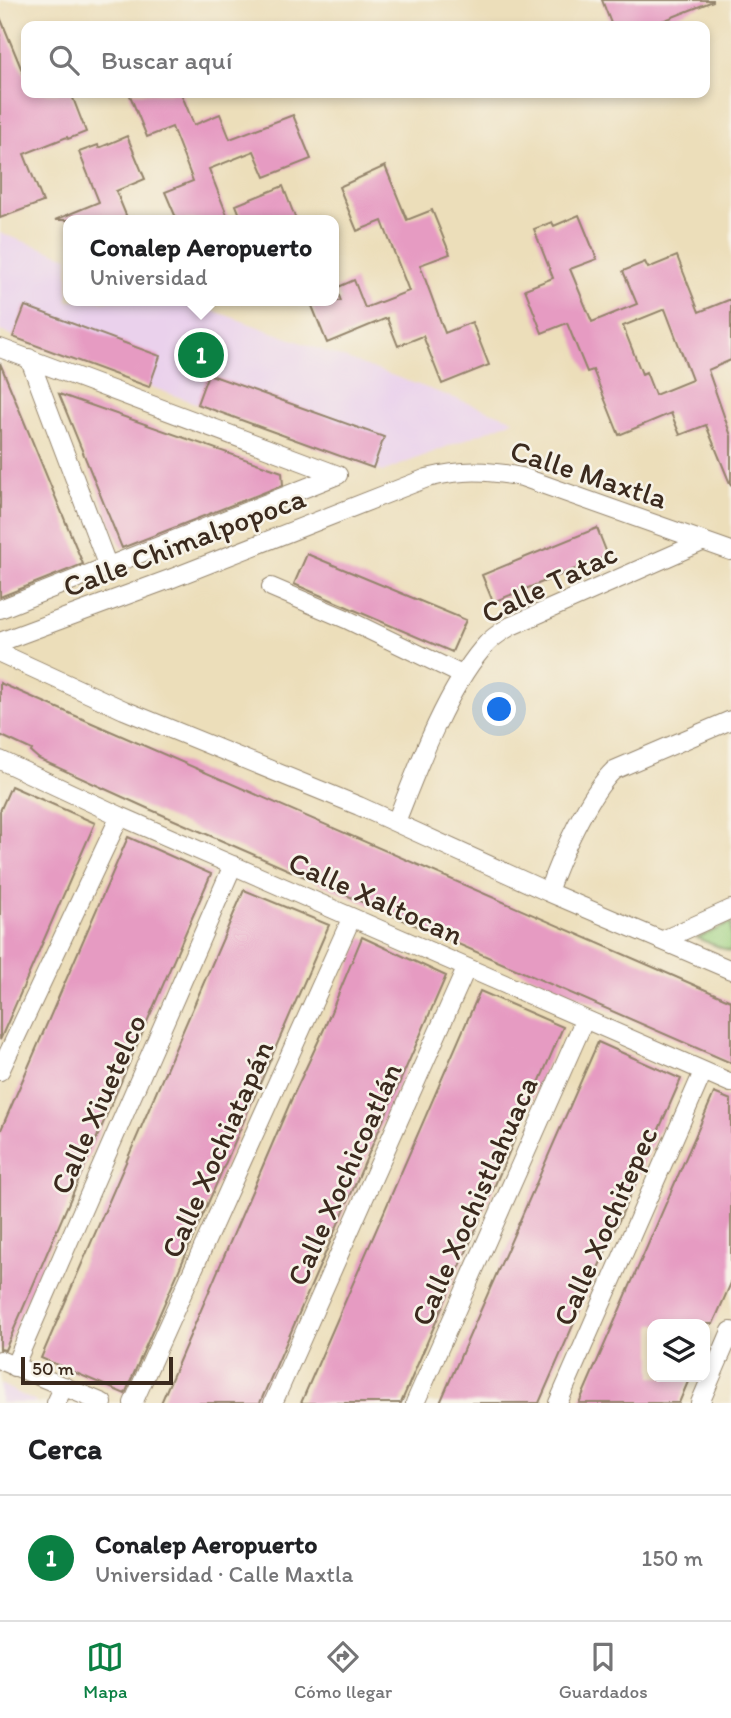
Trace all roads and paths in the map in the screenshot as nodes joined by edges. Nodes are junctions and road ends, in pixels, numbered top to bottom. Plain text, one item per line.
1 (0, 348) edge
2 (29, 358) junction
3 (388, 495) joint
4 (704, 541) junction
5 (731, 551) edge
6 (108, 567) junction
7 (271, 587) dead end
8 (0, 609) edge
9 (0, 642) edge
10 (0, 653) edge
11 (462, 675) junction
12 (731, 720) edge
13 (1, 762) edge
14 (120, 816) junction
15 (396, 822) junction
16 (233, 864) junction
17 (548, 892) junction
18 (731, 909) edge
19 (351, 919) junction
20 (663, 940) junction
21 (466, 969) junction
22 (731, 970) edge
23 (584, 1021) junction
24 (0, 1071) edge
25 (704, 1072) junction
26 (731, 1083) edge
27 (731, 1331) edge
28 (7, 1363) edge
29 (64, 1386) junction
30 (56, 1403) edge
31 (103, 1403) edge
32 (133, 1403) edge
33 (273, 1403) edge
34 (415, 1403) edge
35 (558, 1403) edge
36 (700, 1403) edge

1 - 2 street
2 - 6 street
2 - 6 street
3 - 4 street, Calle Maxtla
3 - 9 street, Calle Chimalpopoca
4 - 5 street, Calle Maxtla
4 - 11 street, Calle Tatac
6 - 8 street
7 - 11 street
10 - 15 street
11 - 15 street, Calle Tatac
12 - 17 street
13 - 14 street, Calle Xaltocan
14 - 16 street, Calle Xaltocan
14 - 24 street
15 - 17 street
16 - 19 street, Calle Xaltocan
16 - 28 street, Calle Xiuetelco
17 - 20 street
18 - 20 street
19 - 21 street, Calle Xaltocan
19 - 32 street, Calle Xochiatapán
20 - 22 street
21 - 23 street, Calle Xaltocan
21 - 33 street, Calle Xochicoatlán
23 - 25 street, Calle Xaltocan
23 - 34 street, Calle Xochistlahuaca
25 - 26 street, Calle Xaltocan
25 - 35 street, Calle Xochitepec
27 - 36 street
28 - 29 street
29 - 30 street
29 - 31 street

